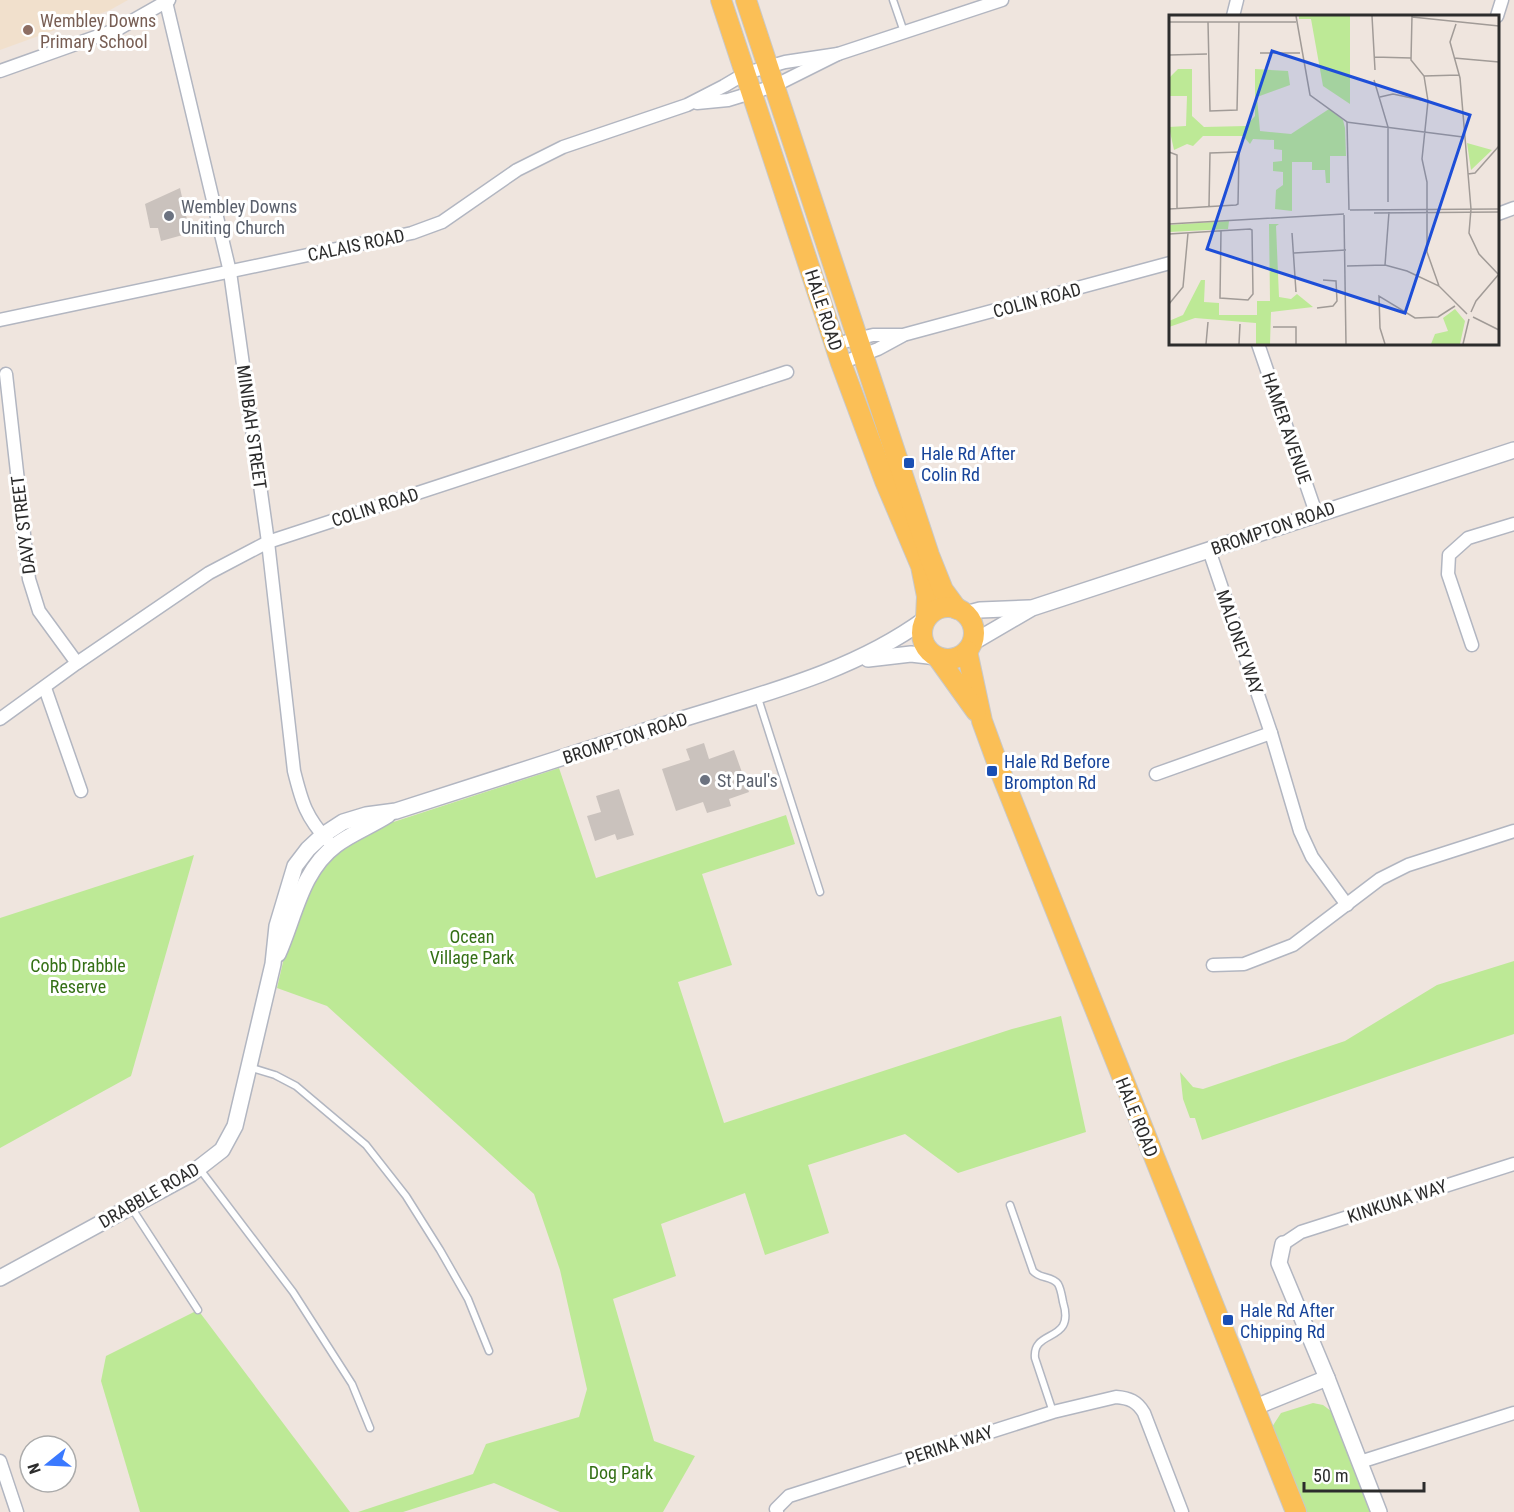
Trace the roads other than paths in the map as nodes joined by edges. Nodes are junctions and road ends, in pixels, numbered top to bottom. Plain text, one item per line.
1 (722, 0) edge
2 (746, 0) edge
3 (893, 0) edge
4 (1002, 0) edge
5 (1237, 0) edge
6 (1502, 0) edge
7 (168, 1) edge
8 (1233, 15) edge
9 (1497, 15) edge
10 (904, 32) junction
11 (838, 54) junction
12 (767, 66) junction
13 (0, 71) edge
14 (746, 73) junction
15 (774, 86) junction
16 (752, 93) junction
17 (687, 105) junction
18 (1514, 208) edge
19 (1499, 213) edge
20 (1169, 263) edge
21 (230, 272) junction
22 (0, 320) edge
23 (903, 335) junction
24 (1258, 345) edge
25 (859, 347) junction
26 (838, 353) junction
27 (787, 372) dead end
28 (6, 374) dead end
29 (1514, 450) edge
30 (1316, 513) junction
31 (1514, 524) edge
32 (268, 542) junction
33 (1209, 550) junction
34 (1032, 608) junction
35 (961, 611) junction
36 (926, 619) junction
37 (1472, 645) dead end
38 (969, 647) junction
39 (938, 657) junction
40 (853, 662) junction
41 (77, 663) junction
42 (45, 688) junction
43 (757, 695) junction
44 (0, 719) edge
45 (982, 721) junction
46 (1270, 733) junction
47 (1156, 774) dead end
48 (81, 790) dead end
49 (1514, 831) edge
50 (328, 841) junction
51 (820, 892) dead end
52 (1347, 905) junction
53 (1213, 965) dead end
54 (249, 1067) junction
55 (1514, 1164) edge
56 (199, 1167) junction
57 (1010, 1204) dead end
58 (131, 1207) junction
59 (1283, 1244) joint
60 (0, 1278) edge
61 (198, 1310) dead end
62 (489, 1352) dead end
63 (1327, 1378) junction
64 (1253, 1408) junction
65 (1053, 1412) junction
66 (1514, 1413) edge
67 (370, 1428) dead end
68 (0, 1461) edge
69 (1360, 1462) junction
70 (17, 1512) edge
71 (777, 1512) edge
72 (1182, 1512) edge
73 (1296, 1512) edge
74 (1379, 1512) edge

1 - 14 main road, HALE ROAD
2 - 12 main road, HALE ROAD
3 - 10 lane
4 - 10 street, CALAIS ROAD
5 - 8 street
6 - 9 street
7 - 13 street
7 - 21 street, MINIBAH STREET
10 - 11 street, CALAIS ROAD
11 - 12 street, CALAIS ROAD
11 - 15 street, CALAIS ROAD
12 - 14 street, CALAIS ROAD
12 - 15 main road, HALE ROAD
14 - 16 main road, HALE ROAD
14 - 17 street, CALAIS ROAD
15 - 16 street, CALAIS ROAD
15 - 25 main road, HALE ROAD
16 - 17 street, CALAIS ROAD
16 - 26 main road, HALE ROAD
17 - 21 street, CALAIS ROAD
18 - 19 street
20 - 23 street, COLIN ROAD
21 - 22 street, CALAIS ROAD
21 - 32 street, MINIBAH STREET
23 - 25 street, COLIN ROAD
23 - 25 street, COLIN ROAD
24 - 30 street, HAMER AVENUE
25 - 26 street, COLIN ROAD
25 - 26 street, COLIN ROAD
25 - 35 main road, HALE ROAD
26 - 36 main road, HALE ROAD
27 - 32 street, COLIN ROAD
28 - 41 street, DAVY STREET
29 - 30 street, BROMPTON ROAD
30 - 33 street, BROMPTON ROAD
31 - 37 street
32 - 41 street, COLIN ROAD
32 - 50 street, MINIBAH STREET
33 - 34 street, BROMPTON ROAD
33 - 46 street, MALONEY WAY
34 - 35 street, BROMPTON ROAD
34 - 38 street, BROMPTON ROAD
35 - 36 main road
35 - 38 main road
36 - 39 main road
36 - 40 street, BROMPTON ROAD
38 - 39 main road
38 - 45 main road, HALE ROAD
39 - 40 street, BROMPTON ROAD
39 - 45 main road, HALE ROAD
40 - 43 street, BROMPTON ROAD
41 - 42 street, COLIN ROAD
42 - 44 street, COLIN ROAD
42 - 48 street
43 - 50 street, BROMPTON ROAD
43 - 51 lane
45 - 64 main road, HALE ROAD
46 - 47 street
46 - 52 street, MALONEY WAY
49 - 52 street
50 - 54 street, DRABBLE ROAD
52 - 53 street
54 - 56 street, DRABBLE ROAD
54 - 62 lane
55 - 59 street, KINKUNA WAY
56 - 58 street, DRABBLE ROAD
56 - 67 lane
57 - 65 lane
58 - 60 street, DRABBLE ROAD
58 - 61 lane
59 - 63 street
63 - 64 street
63 - 69 street
64 - 73 main road, HALE ROAD
65 - 71 street, PERINA WAY
65 - 72 street, PERINA WAY
66 - 69 street
68 - 70 street
69 - 74 street

